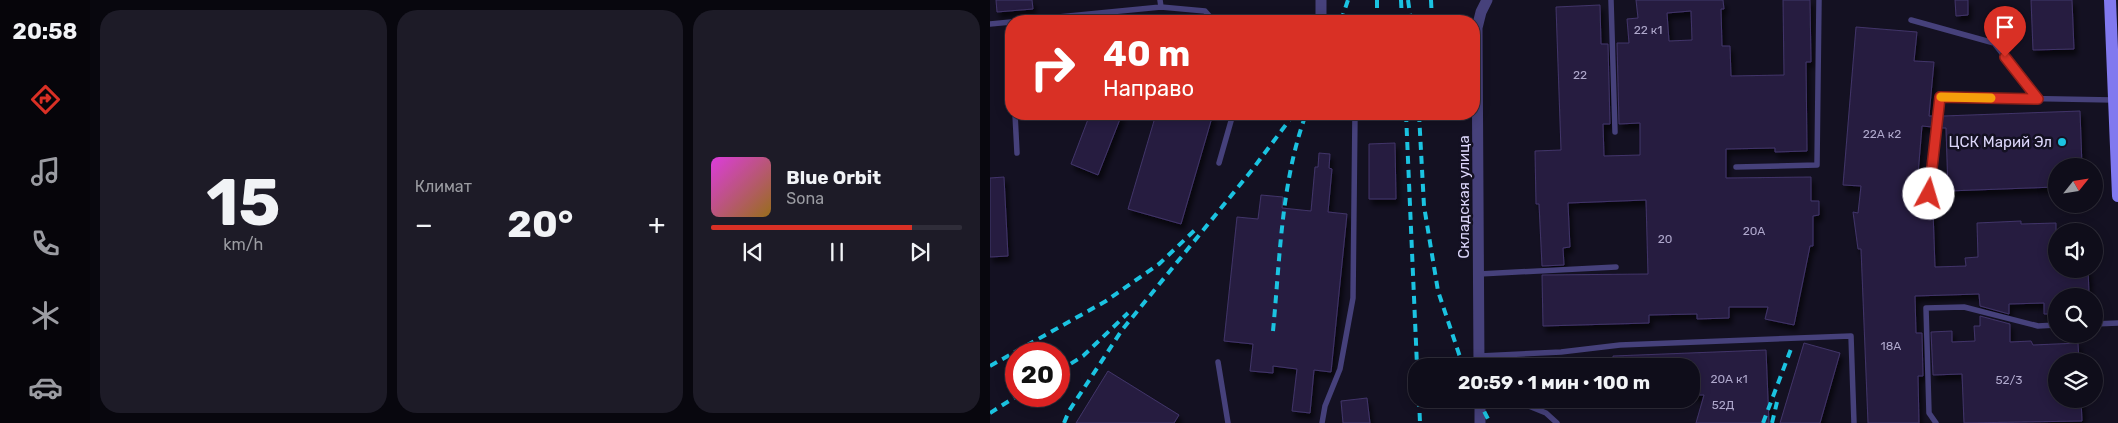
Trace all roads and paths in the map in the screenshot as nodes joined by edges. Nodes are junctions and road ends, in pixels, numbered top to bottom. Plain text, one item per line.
1 (1160, 0) edge
2 (1321, 0) edge
3 (1487, 0) edge
4 (1611, 0) edge
5 (1819, 0) edge
6 (2110, 0) edge
7 (1161, 7) junction
8 (1082, 15) edge
9 (1209, 15) edge
10 (1321, 15) edge
11 (1480, 16) edge
12 (1911, 20) dead end
13 (1005, 23) edge
14 (990, 24) edge
15 (2038, 99) junction
16 (2116, 100) edge
17 (1015, 120) edge
18 (1231, 120) edge
19 (1355, 120) edge
20 (1478, 120) edge
21 (1615, 132) dead end
22 (1017, 153) dead end
23 (1218, 163) dead end
24 (1736, 167) dead end
25 (1929, 194) dead end
26 (2118, 196) edge
27 (1616, 267) dead end
28 (1479, 274) junction
29 (2118, 323) edge
30 (2103, 324) edge
31 (2048, 325) edge
32 (1480, 358) edge
33 (1507, 358) edge
34 (1218, 362) dead end
35 (1480, 408) edge
36 (1534, 408) edge
37 (1228, 423) edge
38 (1322, 423) edge
39 (1480, 423) edge
40 (1557, 423) edge
41 (1854, 423) edge
42 (1936, 423) edge

1 - 7 lane
2 - 10 street
3 - 11 street, Складская улица
4 - 21 lane
5 - 24 lane
6 - 16 main road
7 - 8 lane
7 - 9 lane
12 - 15 lane
13 - 14 lane
15 - 16 lane
15 - 25 lane
16 - 26 main road
17 - 22 lane
18 - 23 lane
19 - 38 lane
20 - 28 street, Складская улица
27 - 28 lane
28 - 32 street, Складская улица
29 - 30 lane
31 - 42 lane
33 - 41 lane
34 - 37 lane
35 - 39 street
36 - 40 lane

